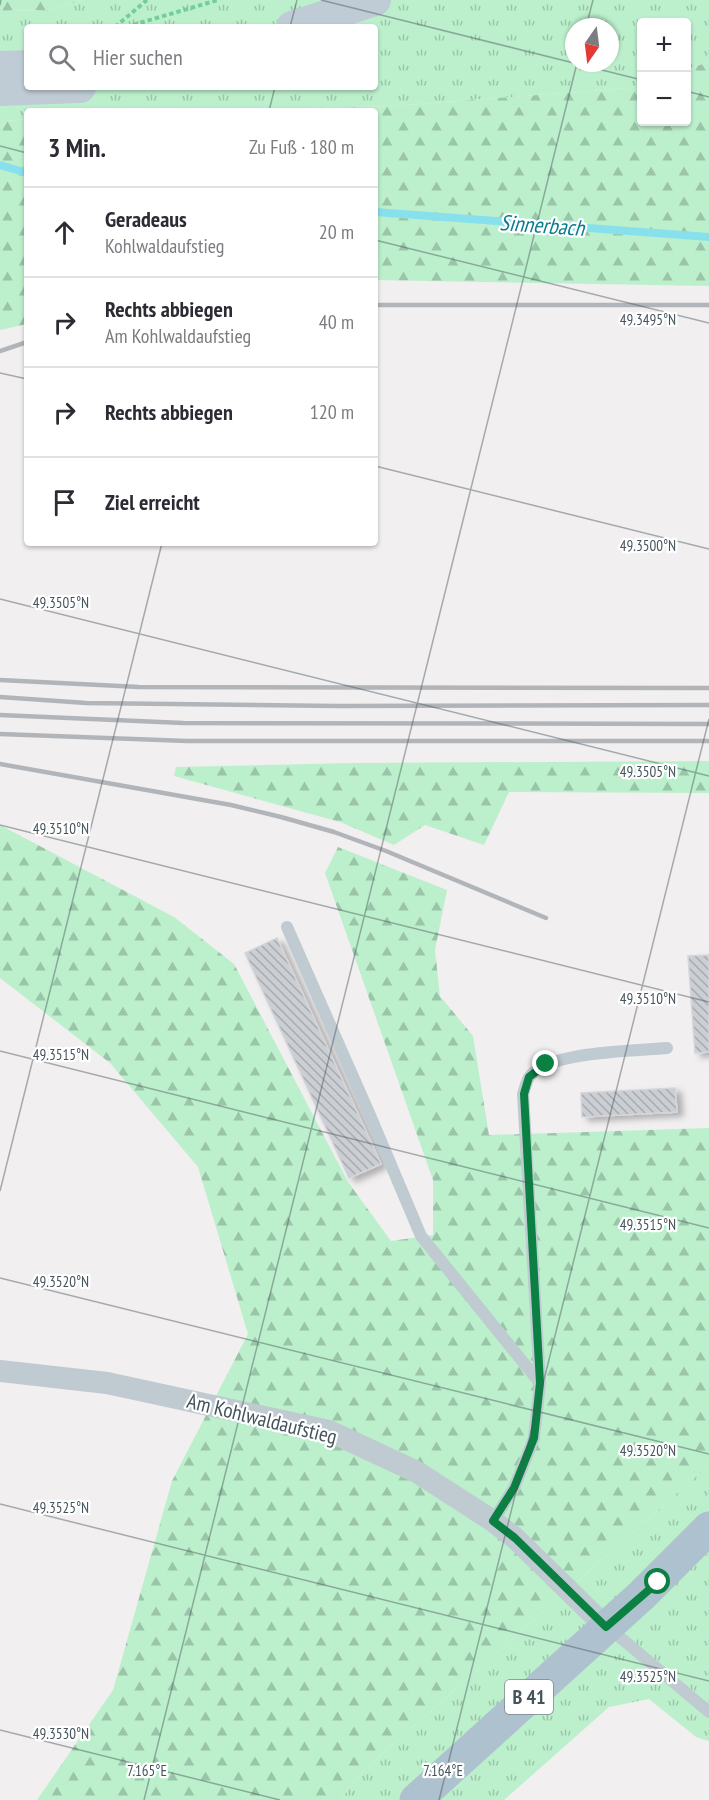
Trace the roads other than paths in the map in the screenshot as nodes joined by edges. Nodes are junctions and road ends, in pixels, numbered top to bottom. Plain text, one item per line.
1 (375, 0) edge
2 (301, 24) edge
3 (24, 66) edge
4 (0, 67) edge
5 (24, 89) edge
6 (0, 90) edge
7 (287, 927) dead end
8 (667, 1048) dead end
9 (0, 1371) edge
10 (540, 1383) junction
11 (493, 1521) junction
12 (709, 1528) edge
13 (709, 1542) edge
14 (642, 1595) junction
15 (606, 1627) junction
16 (709, 1712) edge
17 (416, 1800) edge

1 - 2 main road
3 - 4 main road
5 - 6 main road
7 - 10 lane
8 - 10 lane
9 - 11 street, Am Kohlwaldaufstieg
10 - 11 lane
11 - 15 street, Am Kohlwaldaufstieg
12 - 14 main road, B 41
13 - 14 main road, B 41
14 - 15 main road, B 41
15 - 16 lane
15 - 17 main road, B 41

